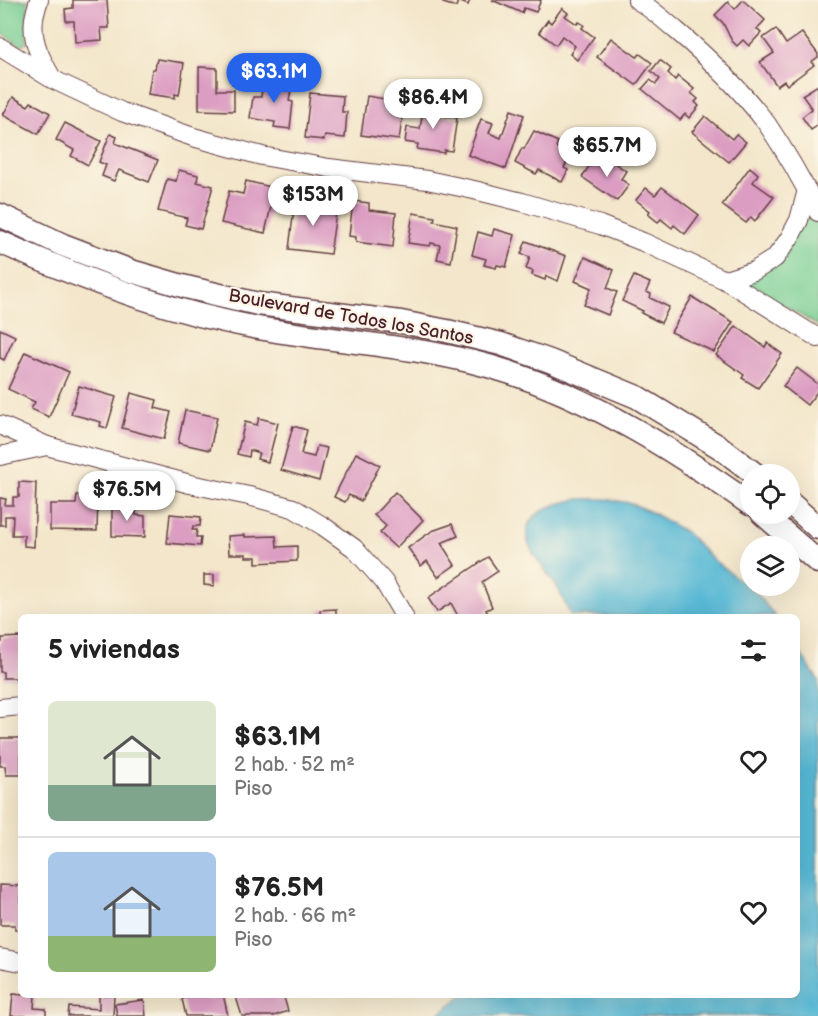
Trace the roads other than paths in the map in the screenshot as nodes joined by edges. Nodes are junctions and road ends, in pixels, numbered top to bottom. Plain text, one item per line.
1 (39, 0) edge
2 (637, 0) edge
3 (0, 47) edge
4 (52, 79) junction
5 (807, 190) junction
6 (818, 212) edge
7 (0, 214) edge
8 (0, 242) edge
9 (725, 280) junction
10 (818, 338) edge
11 (0, 425) edge
12 (47, 446) junction
13 (0, 456) edge
14 (742, 464) edge
15 (740, 497) edge
16 (800, 512) edge
17 (775, 524) edge
18 (818, 528) edge
19 (818, 562) edge
20 (403, 614) edge
21 (18, 706) edge
22 (0, 708) edge
23 (0, 958) edge
24 (18, 961) edge

1 - 4 street
2 - 5 street
3 - 4 street
4 - 9 street
5 - 6 street
5 - 9 street
7 - 14 street, Boulevard de Todos los Santos
8 - 15 street, Boulevard de Todos los Santos
9 - 10 street
11 - 12 street
12 - 13 street
12 - 20 street
16 - 18 street
17 - 19 street
21 - 22 street
23 - 24 street

